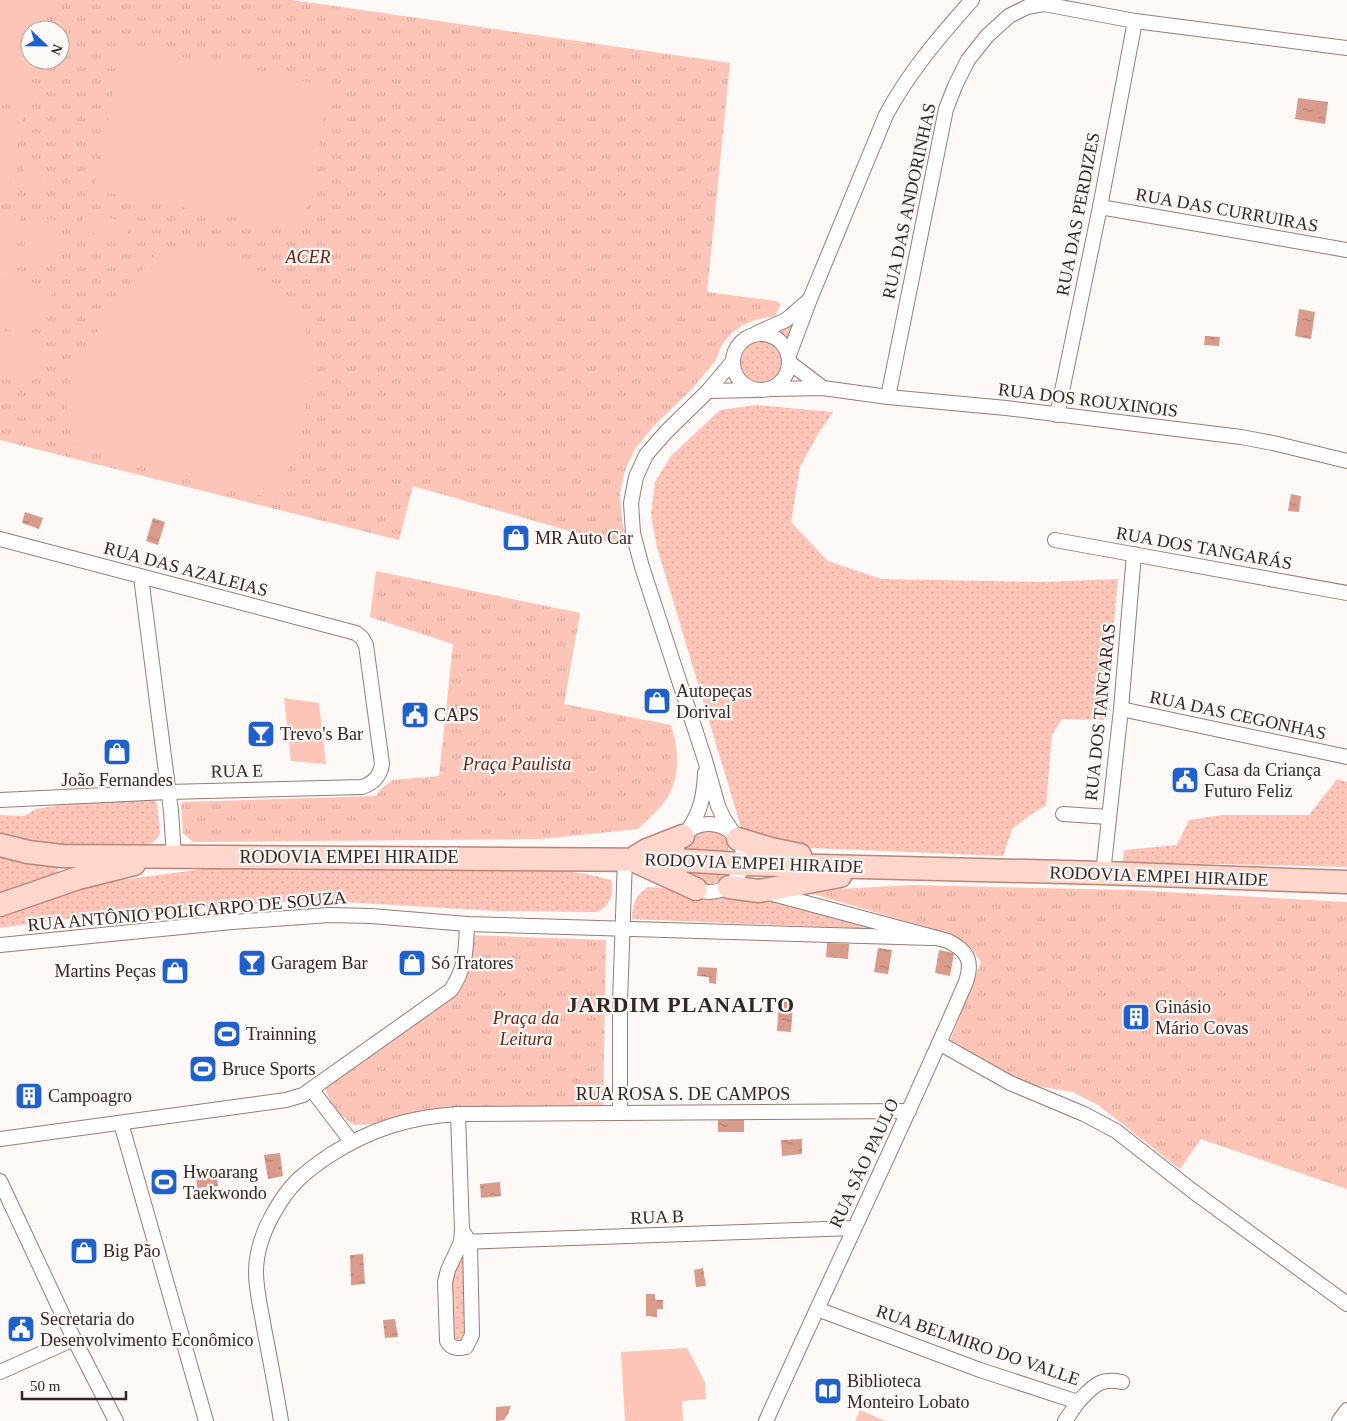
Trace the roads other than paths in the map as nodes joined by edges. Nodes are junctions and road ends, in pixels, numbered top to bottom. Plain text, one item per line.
1 (972, 0) edge
2 (1135, 21) junction
3 (1347, 48) edge
4 (1100, 207) junction
5 (1347, 250) edge
6 (810, 299) junction
7 (751, 336) junction
8 (790, 359) junction
9 (733, 361) junction
10 (823, 388) junction
11 (773, 389) junction
12 (754, 390) junction
13 (708, 391) junction
14 (888, 396) junction
15 (1057, 415) junction
16 (1347, 460) edge
17 (0, 539) edge
18 (1055, 540) dead end
19 (1134, 554) junction
20 (141, 577) junction
21 (1347, 593) edge
22 (362, 638) joint
23 (1121, 709) junction
24 (1347, 757) edge
25 (705, 760) junction
26 (168, 792) junction
27 (0, 800) edge
28 (1063, 814) dead end
29 (1109, 817) junction
30 (686, 833) junction
31 (736, 837) junction
32 (0, 845) edge
33 (168, 856) junction
34 (628, 859) junction
35 (676, 860) junction
36 (742, 864) junction
37 (888, 868) junction
38 (1103, 873) junction
39 (1347, 882) edge
40 (729, 887) junction
41 (696, 890) junction
42 (760, 890) junction
43 (0, 905) edge
44 (467, 924) junction
45 (623, 929) junction
46 (932, 938) junction
47 (0, 945) edge
48 (939, 1043) junction
49 (312, 1090) junction
50 (909, 1111) junction
51 (620, 1113) junction
52 (458, 1114) junction
53 (121, 1123) junction
54 (0, 1139) edge
55 (351, 1142) junction
56 (0, 1181) edge
57 (854, 1228) junction
58 (464, 1238) junction
59 (1347, 1304) edge
60 (817, 1309) junction
61 (74, 1339) junction
62 (0, 1372) edge
63 (1122, 1382) dead end
64 (1078, 1402) junction
65 (1347, 1410) edge
66 (116, 1421) edge
67 (206, 1421) edge
68 (281, 1421) edge
69 (766, 1421) edge
70 (1065, 1421) edge
71 (1339, 1421) edge

1 - 6 street
2 - 3 street, RUA DAS ANDORINHAS
2 - 4 street, RUA DAS PERDIZES
2 - 14 street, RUA DAS ANDORINHAS
4 - 5 street, RUA DAS CURRUIRAS
4 - 15 street, RUA DAS PERDIZES
6 - 7 street
6 - 8 street
7 - 8 street
7 - 9 street
8 - 10 street
8 - 11 street
9 - 12 street
9 - 13 street
10 - 11 street, RUA DOS ROUXINOIS
10 - 14 street, RUA DOS ROUXINOIS
11 - 12 street
12 - 13 street
13 - 25 street
14 - 15 street, RUA DOS ROUXINOIS
15 - 16 street, RUA DOS ROUXINOIS
17 - 20 street, RUA DAS AZALEIAS
18 - 19 street, RUA DOS TANGARÁS
19 - 21 street, RUA DOS TANGARÁS
19 - 23 street, RUA DOS TANGARAS
20 - 22 street, RUA DAS AZALEIAS
20 - 26 street
22 - 26 street, RUA E
23 - 24 street, RUA DAS CEGONHAS
23 - 29 street, RUA DOS TANGARAS
25 - 30 street
25 - 31 street
26 - 27 street, RUA E
26 - 33 street
28 - 29 street
29 - 38 street, RUA DOS TANGARAS
30 - 31 street
30 - 34 main road
30 - 35 street
31 - 36 street
31 - 37 main road
32 - 33 main road, RODOVIA EMPEI HIRAIDE
33 - 34 main road, RODOVIA EMPEI HIRAIDE
33 - 43 main road, RODOVIA EMPEI HIRAIDE
34 - 35 main road, RODOVIA EMPEI HIRAIDE
34 - 41 main road
34 - 45 street
35 - 36 main road, RODOVIA EMPEI HIRAIDE
35 - 41 street
36 - 37 main road, RODOVIA EMPEI HIRAIDE
36 - 40 street
37 - 38 main road, RODOVIA EMPEI HIRAIDE
37 - 42 main road
38 - 39 main road, RODOVIA EMPEI HIRAIDE
40 - 41 street
40 - 42 main road
42 - 46 street
44 - 45 street, RUA ANTÔNIO POLICARPO DE SOUZA
44 - 47 street, RUA ANTÔNIO POLICARPO DE SOUZA
44 - 49 street
45 - 46 street, RUA ANTÔNIO POLICARPO DE SOUZA
45 - 51 street
46 - 48 street, RUA SÃO PAULO
48 - 50 street, RUA SÃO PAULO
48 - 59 street
49 - 53 street
49 - 55 street
50 - 51 street, RUA ROSA S. DE CAMPOS
50 - 57 street, RUA SÃO PAULO
51 - 52 street, RUA ROSA S. DE CAMPOS
52 - 55 street, RUA ROSA S. DE CAMPOS
52 - 58 street
53 - 54 street
53 - 67 street
55 - 68 street, RUA ROSA S. DE CAMPOS
56 - 61 street
57 - 58 street, RUA B
57 - 60 street, RUA SÃO PAULO
58 - 58 street
60 - 64 street, RUA BELMIRO DO VALLE
60 - 69 street, RUA SÃO PAULO
61 - 62 street
61 - 66 street
63 - 64 street, RUA BELMIRO DO VALLE
64 - 70 street
65 - 71 street

